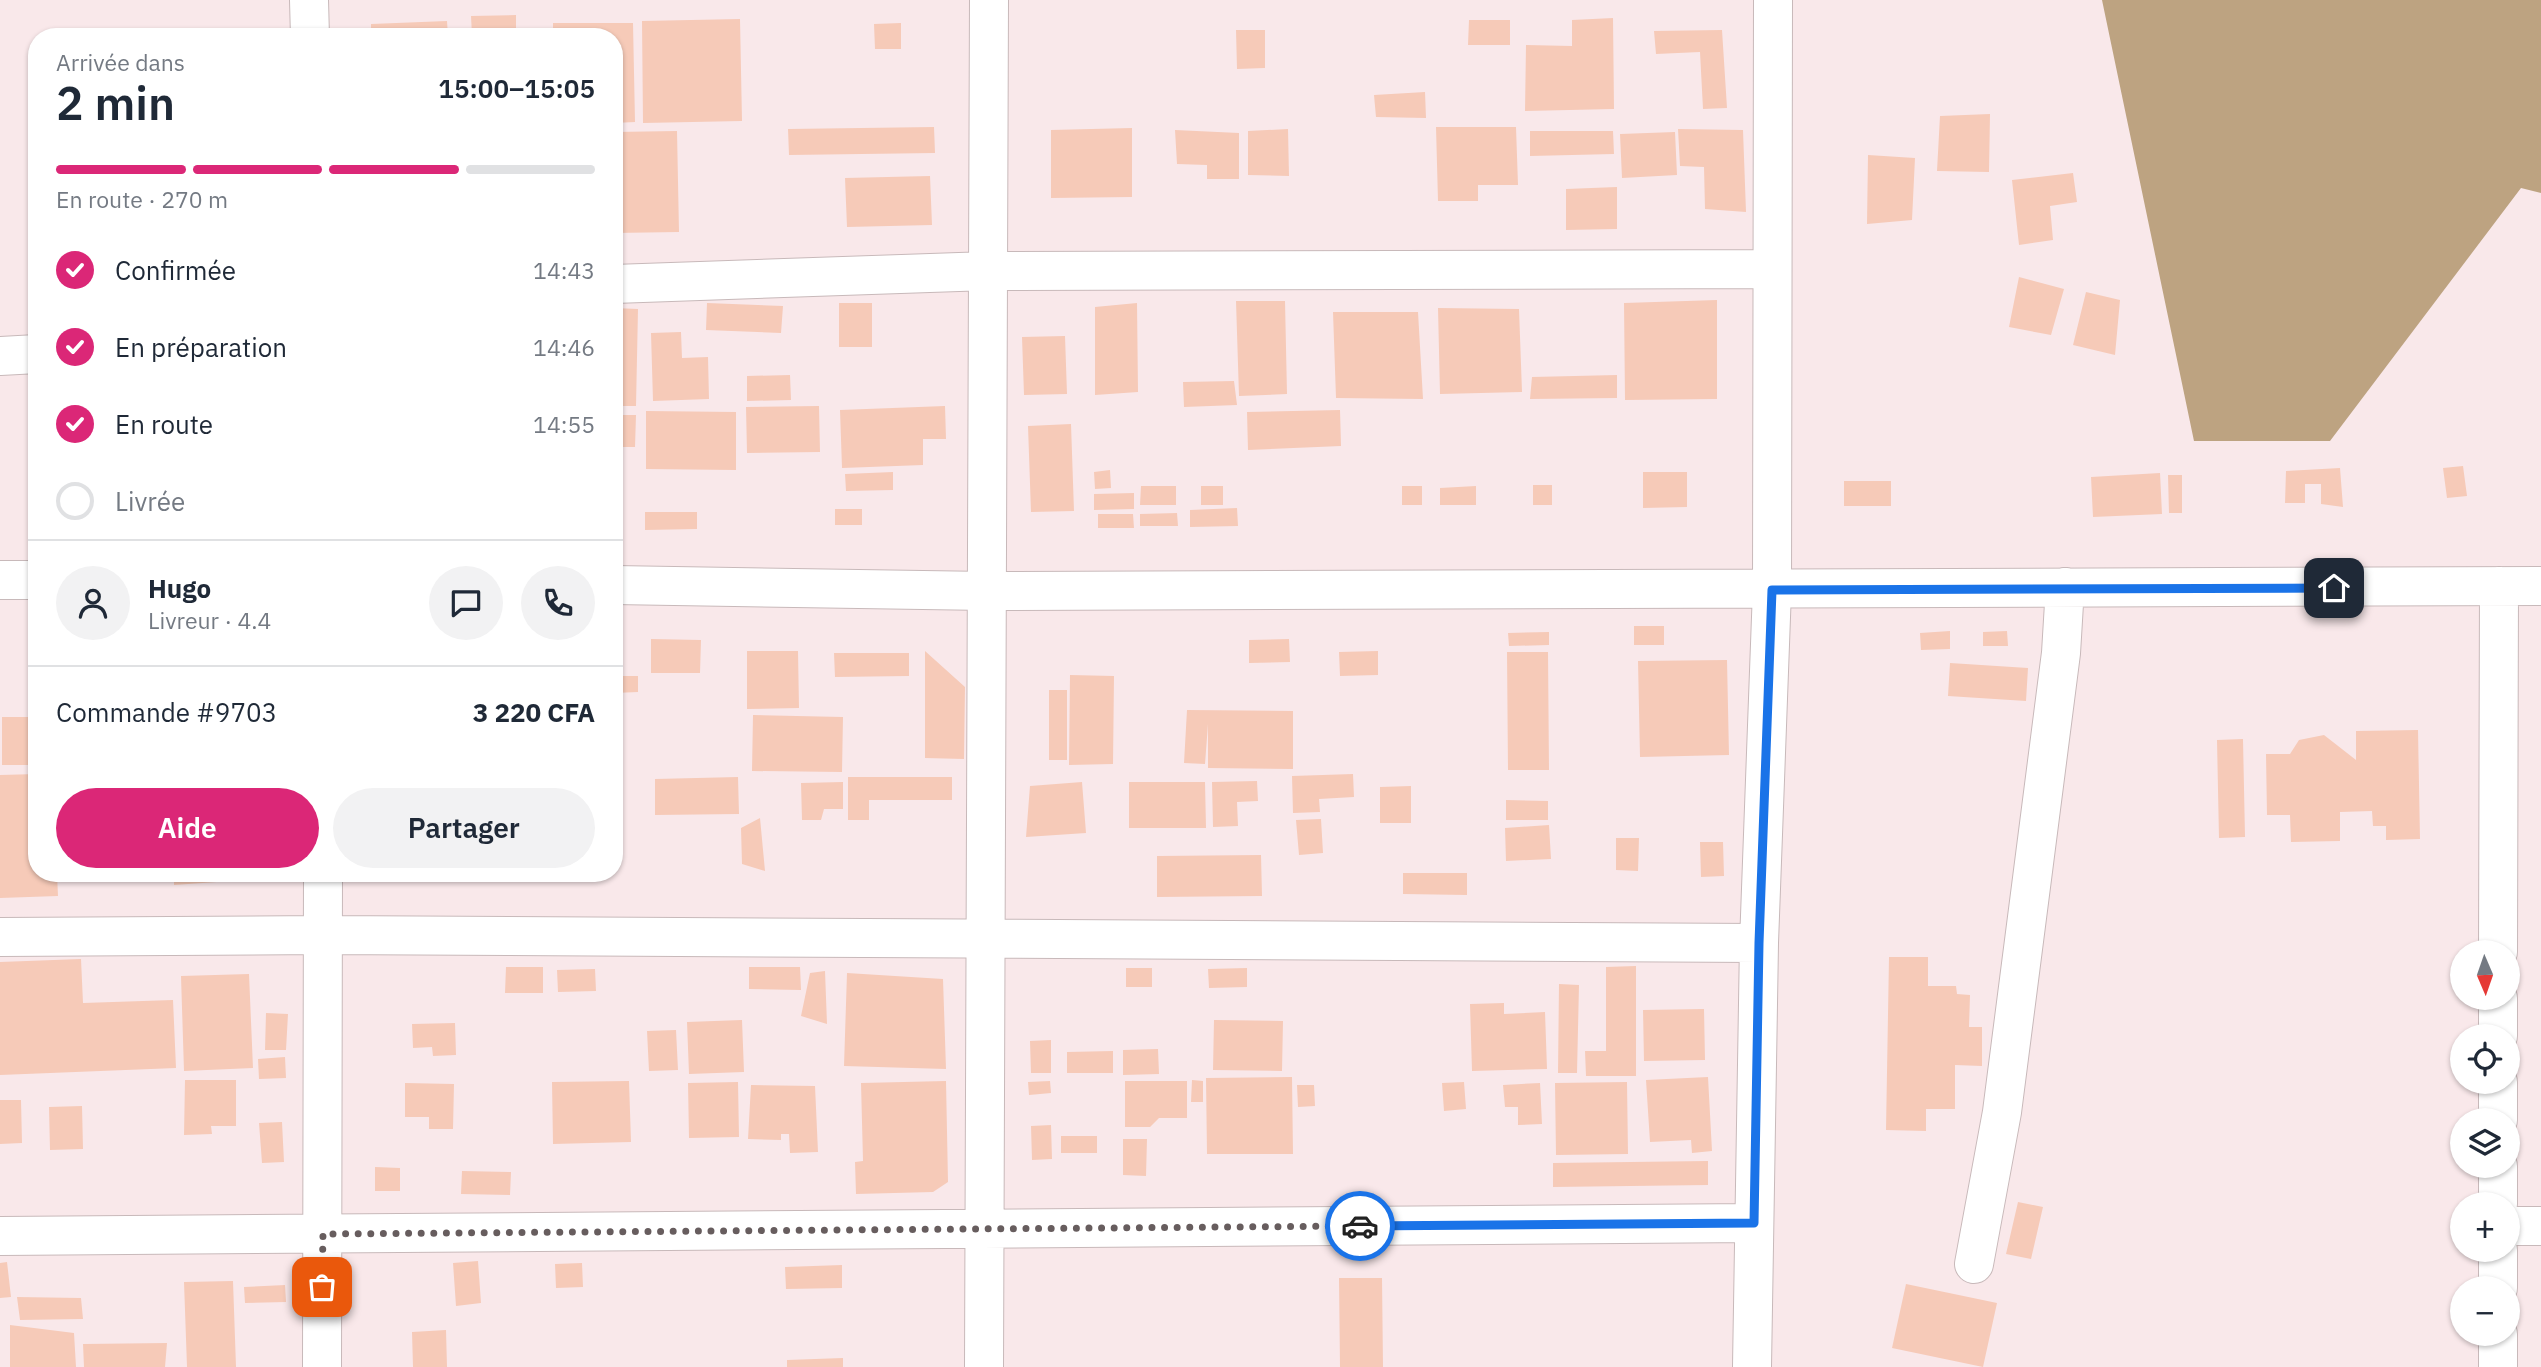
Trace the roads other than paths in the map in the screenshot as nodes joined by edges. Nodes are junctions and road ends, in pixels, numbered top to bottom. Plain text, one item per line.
1 (309, 0) edge
2 (989, 0) edge
3 (1773, 0) edge
4 (310, 28) edge
5 (1772, 269) junction
6 (988, 271) junction
7 (623, 284) edge
8 (28, 354) edge
9 (0, 356) edge
10 (0, 580) edge
11 (28, 580) edge
12 (623, 585) edge
13 (2499, 586) junction
14 (2541, 586) edge
15 (2065, 587) junction
16 (1772, 590) junction
17 (987, 591) junction
18 (323, 882) edge
19 (324, 935) junction
20 (0, 937) edge
21 (986, 940) junction
22 (2498, 940) edge
23 (1759, 943) junction
24 (1754, 1223) junction
25 (2520, 1226) edge
26 (2541, 1226) edge
27 (984, 1229) junction
28 (323, 1234) junction
29 (0, 1236) edge
30 (1974, 1265) dead end
31 (2498, 1346) edge
32 (322, 1367) edge
33 (984, 1367) edge
34 (1752, 1367) edge
35 (2498, 1367) edge

1 - 4 street
2 - 6 street
3 - 5 street
5 - 6 street
5 - 16 street
6 - 7 street
6 - 17 street
8 - 9 street
10 - 11 street
12 - 17 street
13 - 14 street
13 - 15 street
13 - 22 street
15 - 16 street
15 - 30 street
16 - 17 street
16 - 23 street
17 - 21 street
18 - 19 street
19 - 20 street
19 - 21 street
19 - 28 street
21 - 23 street
21 - 27 street
23 - 24 street
24 - 27 street
24 - 34 street
25 - 26 street
27 - 28 street
27 - 33 street
28 - 29 street
28 - 32 street
31 - 35 street

